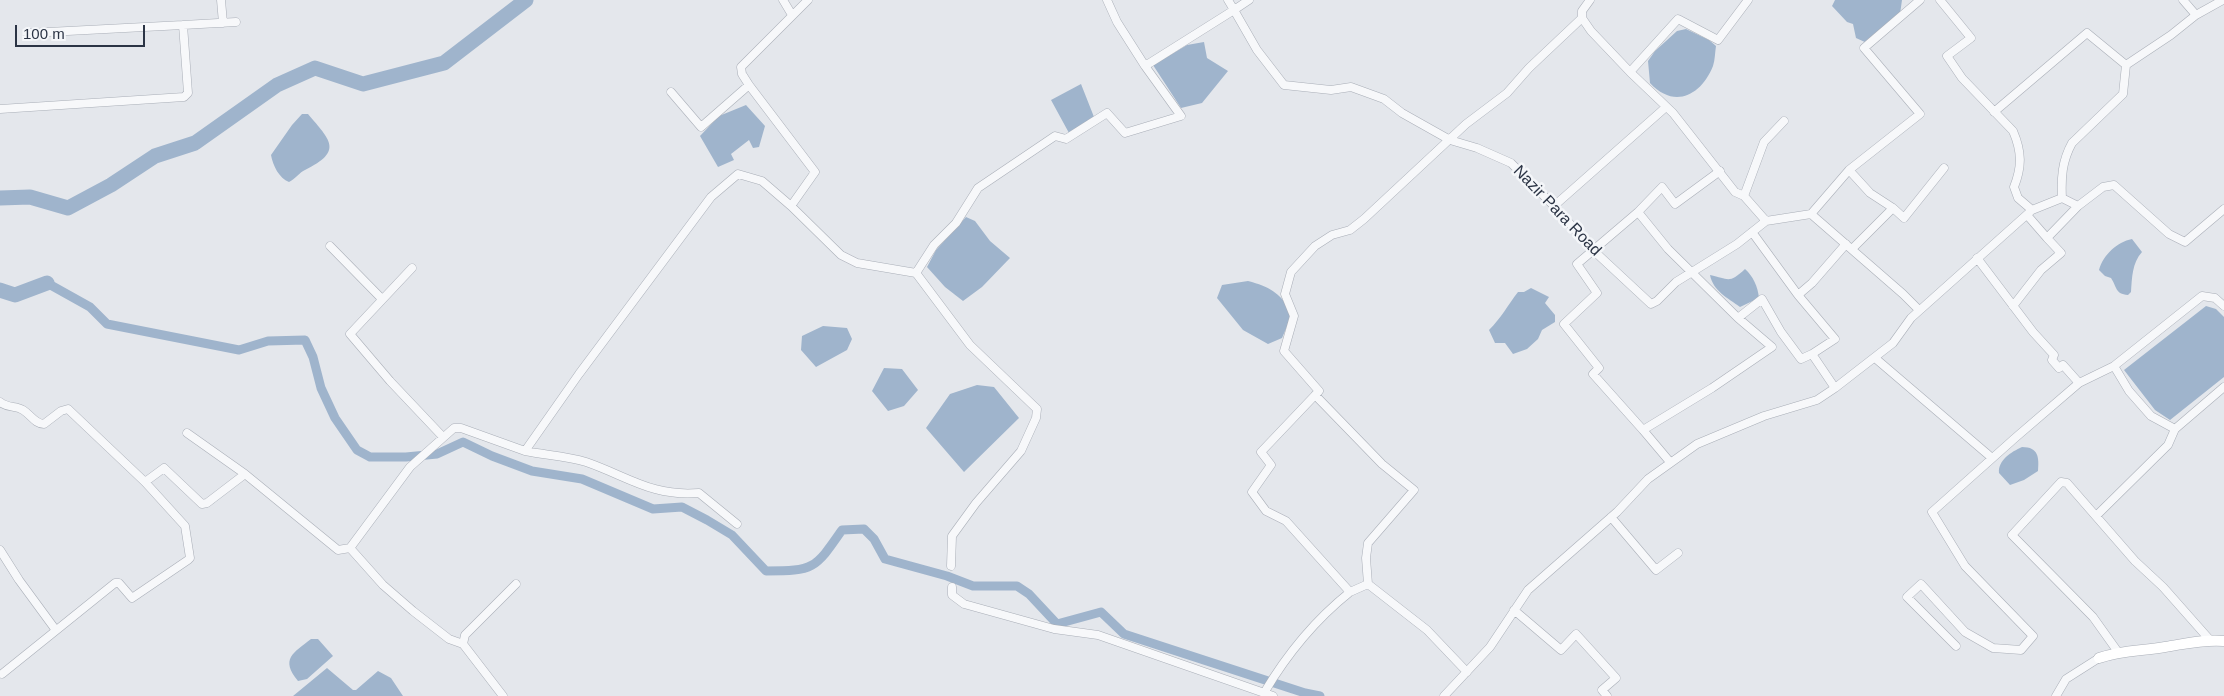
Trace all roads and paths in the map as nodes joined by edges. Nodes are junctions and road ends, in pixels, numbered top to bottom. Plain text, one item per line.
1 (221, 0) edge
2 (783, 0) edge
3 (808, 0) edge
4 (1107, 0) edge
5 (1228, 0) edge
6 (1249, 0) edge
7 (1590, 0) edge
8 (1748, 0) edge
9 (1920, 0) edge
10 (1940, 0) edge
11 (2182, 0) edge
12 (2223, 0) edge
13 (1234, 10) junction
14 (792, 15) junction
15 (2196, 16) junction
16 (1582, 18) junction
17 (236, 22) dead end
18 (223, 23) junction
19 (183, 26) junction
20 (29, 33) dead end
21 (2126, 65) junction
22 (1145, 66) junction
23 (1630, 72) junction
24 (749, 86) junction
25 (671, 92) dead end
26 (1666, 107) junction
27 (0, 109) edge
28 (1994, 112) junction
29 (1784, 121) dead end
30 (1450, 140) junction
31 (1944, 168) dead end
32 (1849, 170) junction
33 (1720, 171) junction
34 (1744, 196) junction
35 (2062, 198) junction
36 (791, 206) junction
37 (1554, 206) junction
38 (2078, 206) junction
39 (1893, 208) junction
40 (2224, 209) edge
41 (1638, 212) junction
42 (2029, 212) junction
43 (1811, 214) junction
44 (1766, 221) junction
45 (1752, 232) junction
46 (2047, 238) junction
47 (330, 246) dead end
48 (1849, 246) junction
49 (1594, 251) junction
50 (1977, 258) junction
51 (412, 268) dead end
52 (1693, 273) junction
53 (916, 274) junction
54 (1798, 295) junction
55 (382, 299) junction
56 (2014, 306) junction
57 (2224, 306) edge
58 (1919, 310) junction
59 (1738, 318) junction
60 (1812, 354) junction
61 (1875, 358) junction
62 (2114, 366) junction
63 (2080, 383) junction
64 (2224, 387) edge
65 (1835, 388) junction
66 (1315, 395) junction
67 (0, 402) edge
68 (2175, 429) junction
69 (1643, 430) junction
70 (187, 433) dead end
71 (443, 437) junction
72 (525, 451) junction
73 (1992, 458) junction
74 (1670, 462) junction
75 (245, 474) junction
76 (145, 482) junction
77 (2096, 516) junction
78 (1611, 517) junction
79 (737, 524) dead end
80 (350, 548) junction
81 (0, 550) edge
82 (1678, 554) dead end
83 (951, 566) dead end
84 (516, 584) dead end
85 (1368, 584) junction
86 (952, 588) dead end
87 (1350, 592) junction
88 (1514, 610) junction
89 (55, 629) junction
90 (2210, 639) junction
91 (2224, 641) edge
92 (463, 644) junction
93 (1956, 646) dead end
94 (2118, 652) junction
95 (2099, 658) joint
96 (1467, 672) junction
97 (2, 674) dead end
98 (1264, 693) junction
99 (2056, 694) edge
100 (503, 696) edge
101 (1273, 696) edge
102 (1444, 696) edge
103 (1607, 696) edge

1 - 18 street
2 - 14 street
3 - 14 street
4 - 22 street
5 - 13 street
6 - 13 street
7 - 16 street
8 - 23 street
9 - 32 street
10 - 28 street
11 - 15 street
12 - 15 street
13 - 22 street
13 - 30 street, Nazir Para Road
14 - 24 street
15 - 21 street
16 - 23 street
16 - 30 street
17 - 18 street
18 - 19 street
19 - 20 street
19 - 27 street
21 - 28 street
21 - 35 street
22 - 53 street
23 - 26 street
24 - 25 street
24 - 36 street
26 - 33 street
26 - 37 street
28 - 42 street
29 - 34 street
30 - 37 street, Nazir Para Road
30 - 66 street
31 - 39 street
32 - 39 street
32 - 43 street
33 - 34 street
33 - 41 street
34 - 44 street
35 - 38 street
35 - 42 street
36 - 53 street
36 - 72 street
37 - 49 street, Nazir Para Road
38 - 40 street
38 - 46 street
39 - 48 street
41 - 49 street
41 - 52 street
42 - 46 street
42 - 50 street
43 - 44 street, Nazir Para Road
43 - 48 street
44 - 45 street, Nazir Para Road
45 - 52 street, Nazir Para Road
45 - 54 street
46 - 56 street
47 - 55 street
48 - 54 street
48 - 58 street
49 - 52 street, Nazir Para Road
49 - 69 street
50 - 56 street
50 - 58 street
51 - 55 street
52 - 59 street
53 - 83 street
54 - 60 street
55 - 71 street
56 - 63 street
57 - 62 street
58 - 61 street
59 - 60 street
59 - 69 street
60 - 65 street
61 - 65 street
61 - 73 street
62 - 63 street
62 - 68 street
63 - 73 street
64 - 68 street
65 - 74 street
66 - 85 street
66 - 87 street
67 - 76 street
68 - 77 street
69 - 74 street
70 - 75 street
71 - 72 street
71 - 80 street
72 - 79 street
73 - 93 street
74 - 78 street
75 - 76 street
75 - 80 street
76 - 89 street
77 - 90 street
77 - 94 street
78 - 82 street
78 - 88 street
80 - 92 street
81 - 89 street
84 - 92 street
85 - 87 street
85 - 96 street
86 - 98 street
87 - 98 street
88 - 96 street
88 - 103 street
89 - 97 street
90 - 91 main road
90 - 94 main road
92 - 100 street
94 - 95 main road
95 - 99 street
96 - 102 street
98 - 101 street

